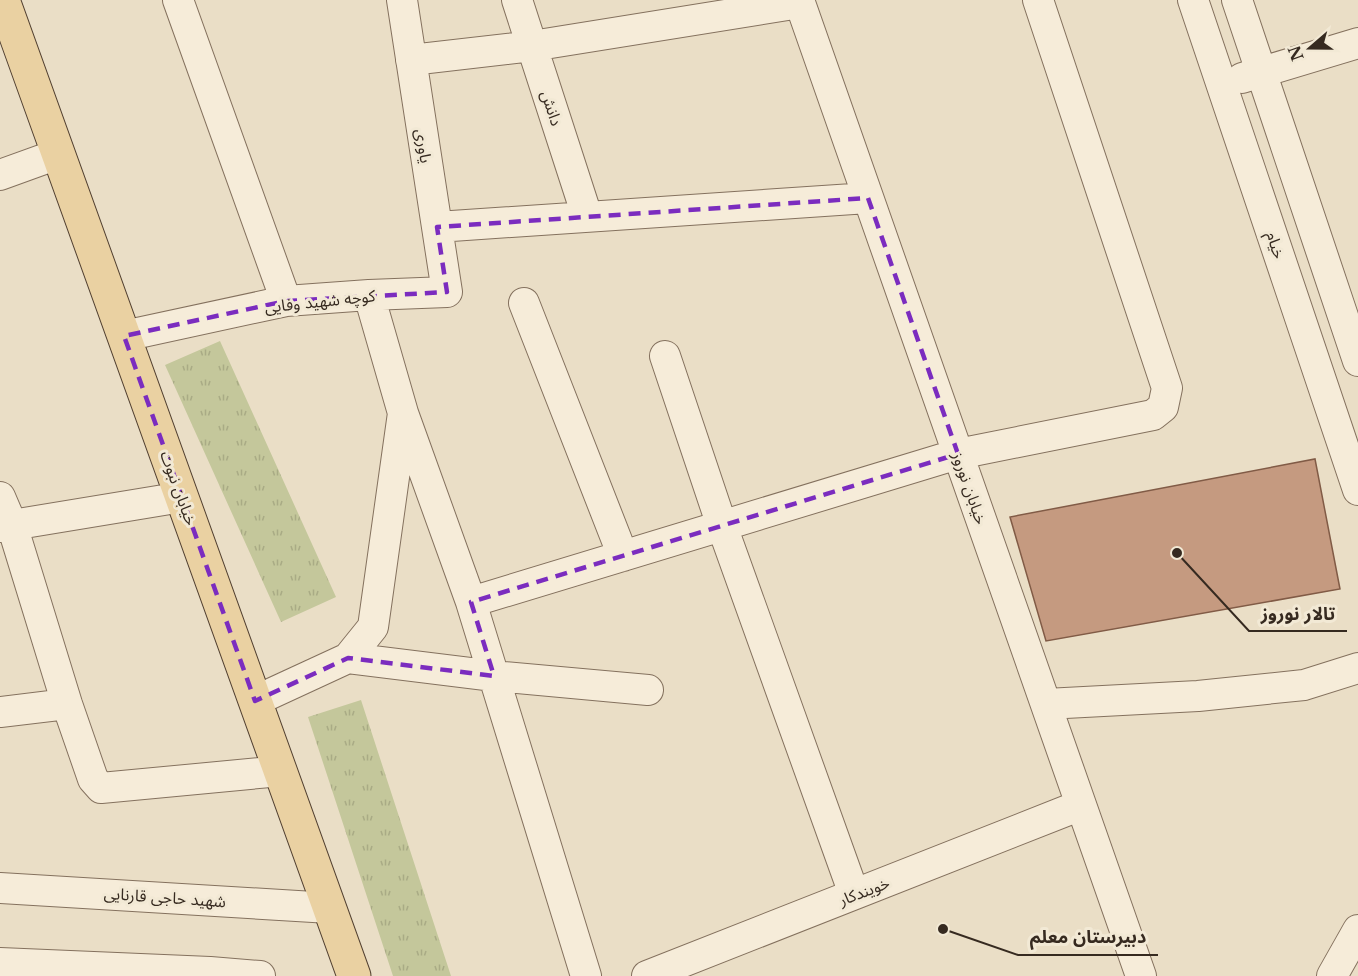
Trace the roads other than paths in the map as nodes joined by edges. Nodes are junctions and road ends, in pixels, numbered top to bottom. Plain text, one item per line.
1 (3, 0) edge
2 (178, 0) edge
3 (402, 0) edge
4 (517, 0) edge
5 (1038, 0) edge
6 (1193, 0) edge
7 (1237, 0) edge
8 (799, 2) edge
9 (1358, 43) edge
10 (532, 46) junction
11 (411, 60) junction
12 (1261, 71) junction
13 (1222, 84) junction
14 (58, 154) junction
15 (0, 175) edge
16 (868, 198) junction
17 (587, 216) junction
18 (437, 227) junction
19 (447, 292) joint
20 (369, 295) junction
21 (286, 301) junction
22 (524, 303) dead end
23 (124, 336) junction
24 (665, 356) dead end
25 (1358, 361) edge
26 (403, 413) junction
27 (958, 454) junction
28 (1358, 490) edge
29 (0, 497) edge
30 (182, 497) junction
31 (6, 526) edge
32 (723, 526) junction
33 (623, 556) junction
34 (471, 602) junction
35 (348, 658) junction
36 (1358, 668) edge
37 (494, 676) junction
38 (648, 690) dead end
39 (255, 700) junction
40 (67, 704) junction
41 (1046, 704) junction
42 (0, 712) edge
43 (281, 771) junction
44 (1081, 805) junction
45 (0, 888) edge
46 (854, 894) junction
47 (330, 908) junction
48 (1358, 930) edge
49 (0, 963) edge
50 (260, 976) edge
51 (354, 976) edge
52 (586, 976) edge
53 (647, 976) edge
54 (1141, 976) edge
55 (1332, 976) edge

1 - 14 main road, خیابان نبوت
2 - 21 street
3 - 11 street, یاوری
4 - 10 street, دانش
5 - 27 street
6 - 13 street, خیام
7 - 12 street
8 - 10 street
8 - 16 street, خیابان نوروز
9 - 12 street
10 - 11 street
10 - 17 street, دانش
11 - 18 street, یاوری
12 - 13 street
12 - 25 street
13 - 28 street, خیام
14 - 15 street
14 - 23 main road, خیابان نبوت
16 - 17 street
16 - 27 street, خیابان نوروز
17 - 18 street
18 - 19 street, یاوری
19 - 20 street, کوچه شهید وفایی
20 - 21 street, کوچه شهید وفایی
20 - 26 street
21 - 23 street, کوچه شهید وفایی
22 - 33 street
23 - 30 main road, خیابان نبوت
24 - 32 street
26 - 34 street
26 - 35 street
27 - 32 street
27 - 41 street, خیابان نوروز
29 - 31 street
30 - 31 street
30 - 39 main road, خیابان نبوت
31 - 40 street
32 - 33 street
32 - 46 street
33 - 34 street
34 - 37 street
35 - 37 street
35 - 39 street
36 - 41 street
37 - 38 street
37 - 52 street
39 - 43 main road, خیابان نبوت
40 - 42 street
40 - 43 street
41 - 44 street, خیابان نوروز
43 - 47 main road, خیابان نبوت
44 - 46 street, خویندکار
44 - 54 street, خیابان نوروز
45 - 47 street, شهید حاجی قارنایی
46 - 53 street, خویندکار
47 - 51 main road, خیابان نبوت
48 - 55 street
49 - 50 street

